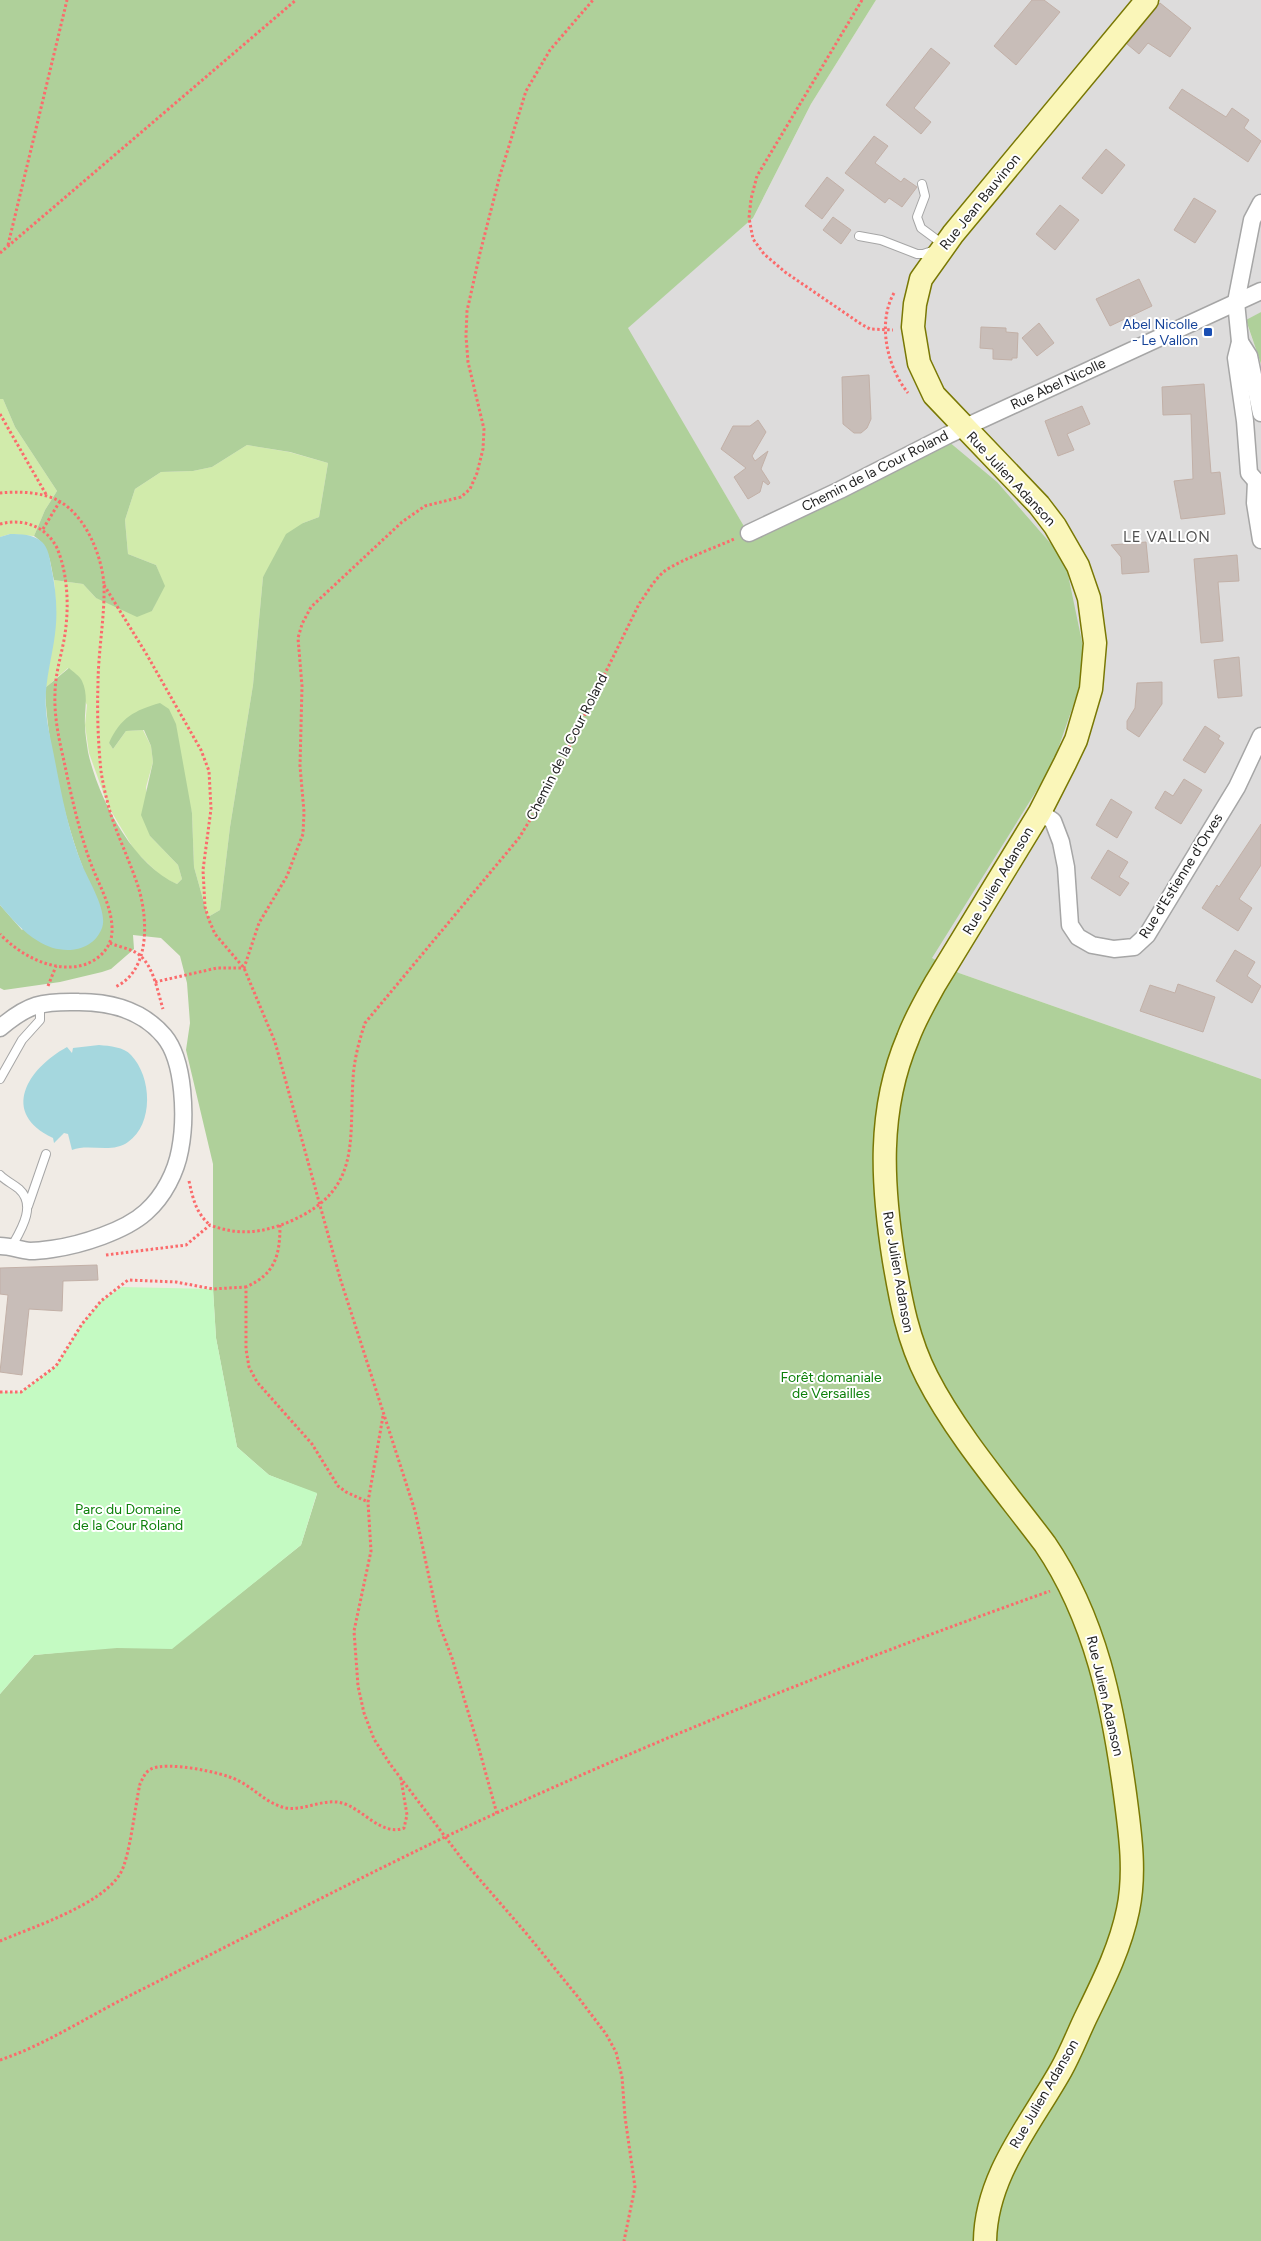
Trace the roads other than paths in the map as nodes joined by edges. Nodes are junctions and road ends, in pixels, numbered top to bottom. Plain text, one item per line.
1 (1147, 0) edge
2 (922, 184) dead end
3 (1261, 203) edge
4 (860, 236) dead end
5 (945, 245) junction
6 (1261, 291) edge
7 (1236, 302) junction
8 (1240, 342) junction
9 (1261, 413) edge
10 (964, 428) junction
11 (1258, 482) edge
12 (749, 533) road end
13 (1261, 540) edge
14 (1261, 736) edge
15 (1040, 812) junction
16 (40, 1005) junction
17 (0, 1028) edge
18 (0, 1079) edge
19 (46, 1154) dead end
20 (0, 1175) edge
21 (28, 1207) junction
22 (4, 1242) edge
23 (985, 2241) edge

1 - 5 main road, Rue Jean Bauvinon
2 - 5 lane
3 - 7 street
4 - 5 lane
5 - 10 main road, Rue Jean Bauvinon
6 - 7 street, Rue Abel Nicolle
7 - 8 street
7 - 10 street, Rue Abel Nicolle
8 - 9 street
8 - 11 street
10 - 12 street, Chemin de la Cour Roland
10 - 15 main road, Rue Julien Adanson
11 - 13 street
14 - 15 street, Rue d'Estienne d'Orves
15 - 23 main road, Rue Julien Adanson
16 - 17 street
16 - 18 lane
16 - 22 street
19 - 21 lane
20 - 21 lane
21 - 22 lane

